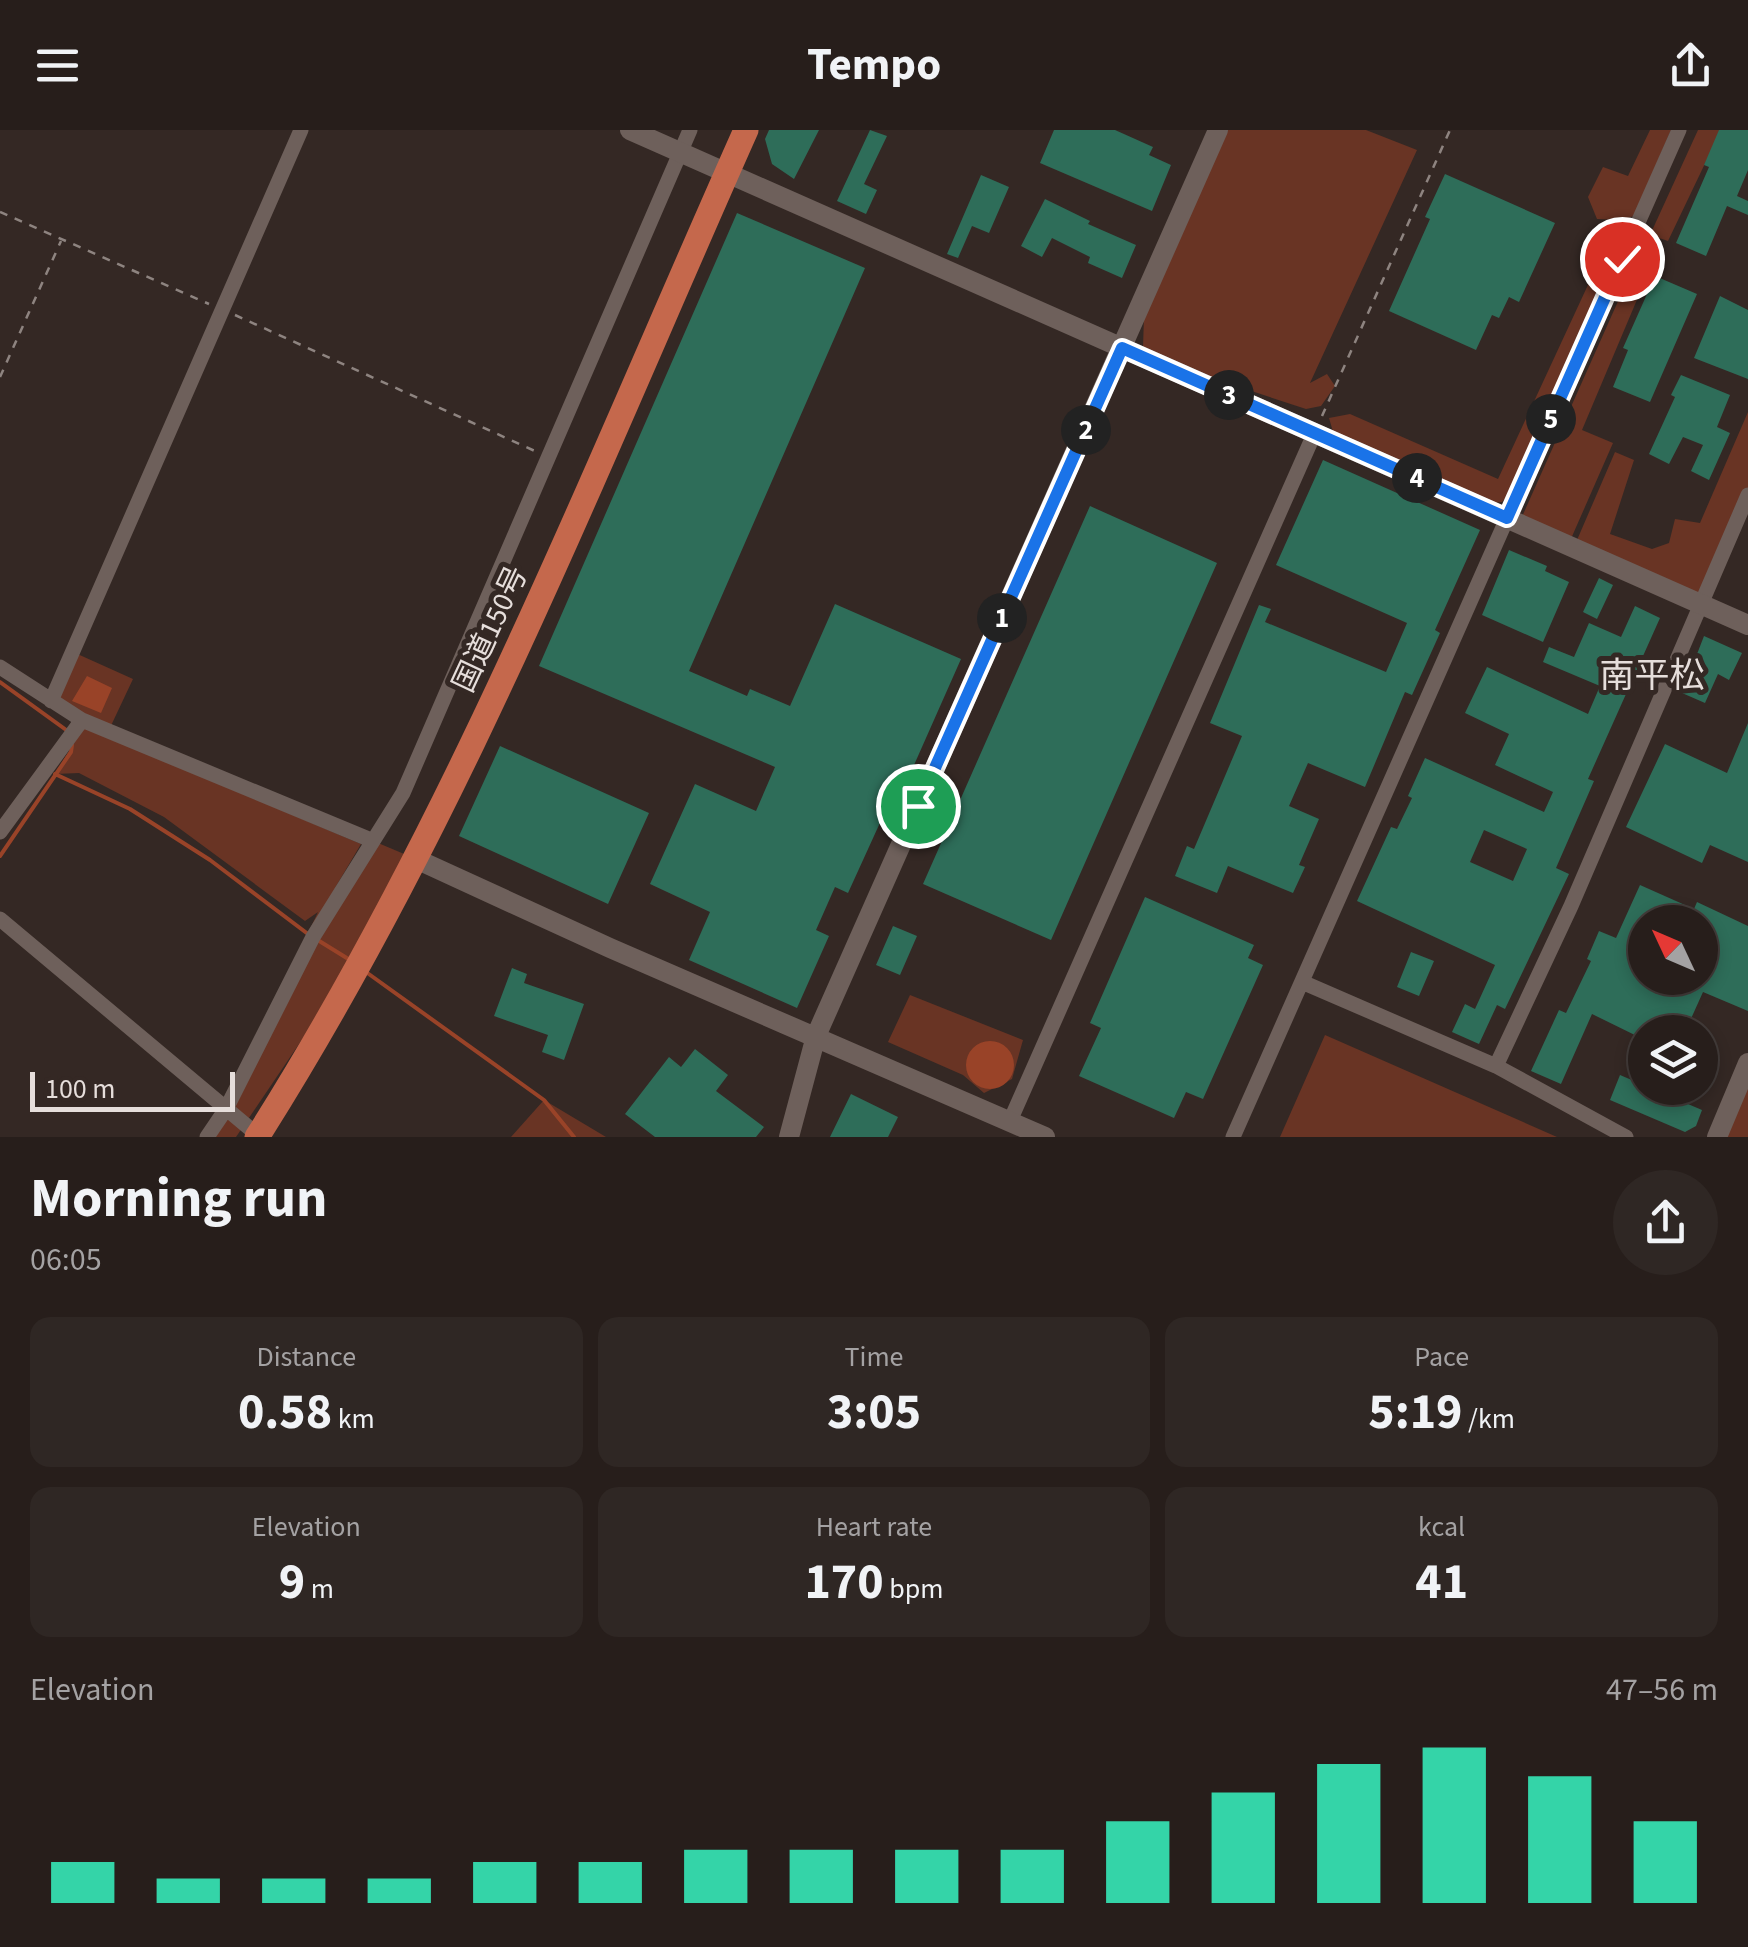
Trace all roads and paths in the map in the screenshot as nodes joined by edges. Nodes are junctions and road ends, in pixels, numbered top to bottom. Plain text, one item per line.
1 (301, 130) edge
2 (630, 130) edge
3 (690, 130) edge
4 (746, 130) edge
5 (1218, 130) edge
6 (1450, 130) edge
7 (1679, 130) edge
8 (680, 152) junction
9 (727, 172) junction
10 (0, 212) edge
11 (62, 239) junction
12 (222, 310) junction
13 (1122, 348) junction
14 (0, 376) edge
15 (1315, 432) junction
16 (547, 456) junction
17 (1748, 495) edge
18 (1507, 518) junction
19 (1701, 604) junction
20 (1748, 624) edge
21 (0, 666) edge
22 (51, 702) junction
23 (73, 731) junction
24 (0, 832) edge
25 (372, 840) junction
26 (416, 859) junction
27 (0, 919) edge
28 (1302, 982) junction
29 (816, 1036) junction
30 (1748, 1063) edge
31 (1496, 1066) junction
32 (226, 1109) junction
33 (1010, 1121) junction
34 (259, 1136) edge
35 (207, 1137) edge
36 (789, 1137) edge
37 (1045, 1137) edge
38 (1234, 1137) edge
39 (1626, 1137) edge
40 (1717, 1137) edge

1 - 12 street
2 - 8 street
3 - 8 street
4 - 9 highway, 国道150号
5 - 13 street
6 - 15 path
7 - 18 street
8 - 9 street
8 - 16 street
9 - 13 street
9 - 26 highway, 国道150号
10 - 11 path
11 - 12 path
11 - 14 path
12 - 16 path
12 - 22 street
13 - 15 street
13 - 29 street
15 - 18 street
15 - 33 street
16 - 25 street
17 - 19 street
18 - 19 street
18 - 28 street
19 - 20 street
19 - 31 street
21 - 22 street
22 - 23 street
23 - 24 street
23 - 25 street
25 - 32 street
26 - 29 street
26 - 34 highway, 国道150号
27 - 32 street
28 - 31 street
28 - 38 street
29 - 33 street
29 - 36 street
30 - 40 street
31 - 39 street
32 - 34 street
32 - 35 street
33 - 37 street

